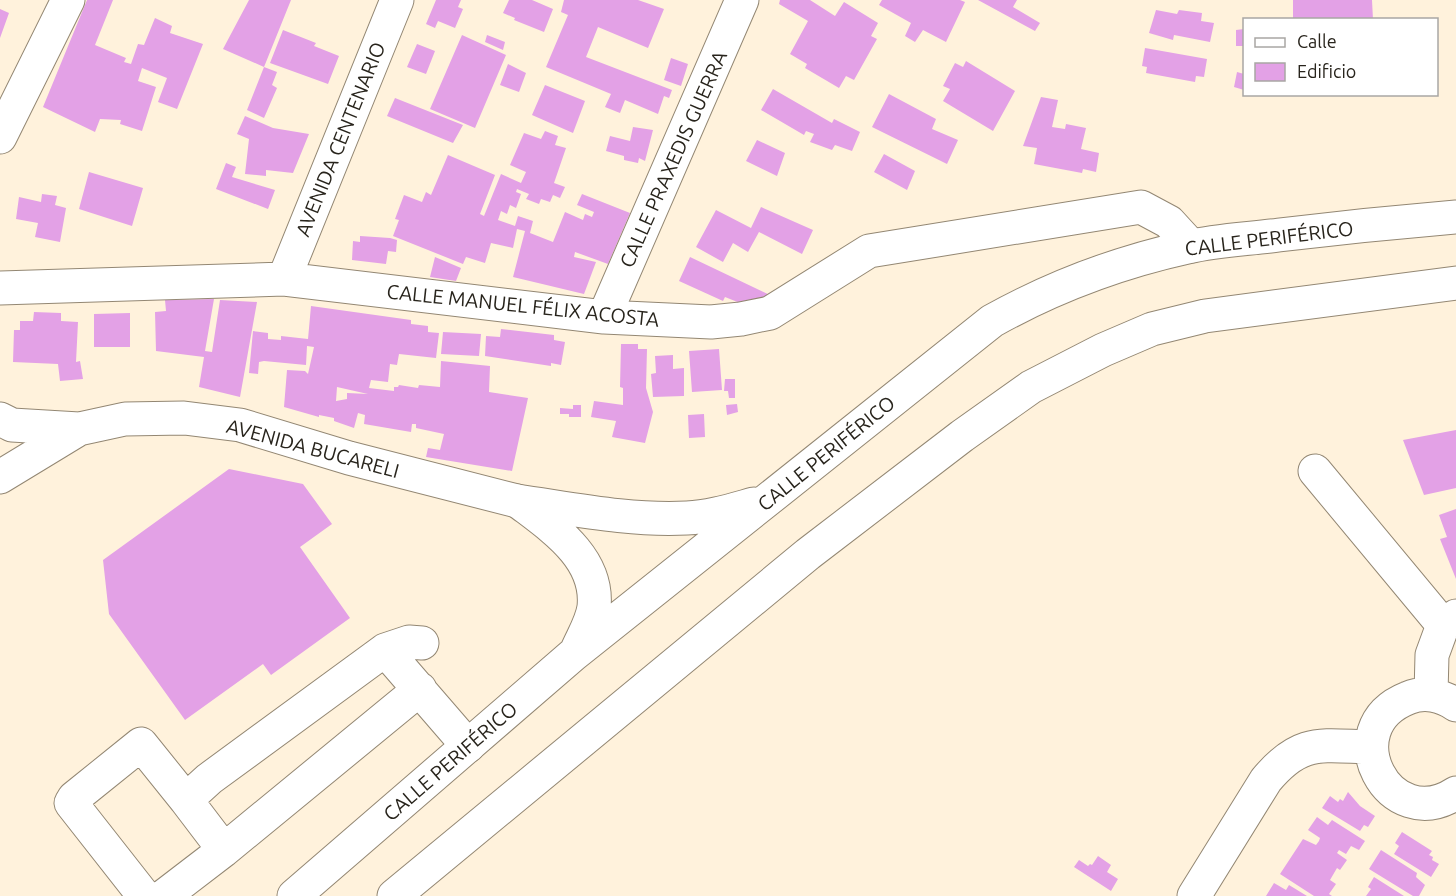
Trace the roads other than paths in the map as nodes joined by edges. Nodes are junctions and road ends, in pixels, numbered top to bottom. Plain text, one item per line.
1 (68, 0) edge
2 (397, 0) edge
3 (742, 0) edge
4 (4, 119) edge
5 (1456, 217) edge
6 (1191, 246) junction
7 (284, 279) junction
8 (1456, 283) edge
9 (0, 288) edge
10 (604, 317) junction
11 (0, 419) edge
12 (80, 429) junction
13 (1315, 471) dead end
14 (0, 477) edge
15 (517, 501) junction
16 (765, 502) junction
17 (1449, 620) edge
18 (422, 642) dead end
19 (385, 650) junction
20 (574, 654) junction
21 (420, 689) junction
22 (1443, 700) edge
23 (468, 746) junction
24 (1371, 747) junction
25 (1456, 793) edge
26 (186, 800) junction
27 (225, 849) junction
28 (144, 896) edge
29 (164, 896) edge
30 (294, 896) edge
31 (394, 896) edge
32 (1194, 896) edge

1 - 4 main road
2 - 7 main road, AVENIDA CENTENARIO
3 - 10 main road, CALLE PRAXEDIS GUERRA
5 - 6 main road, CALLE PERIFÉRICO
6 - 10 main road, CALLE MANUEL FÉLIX ACOSTA
6 - 16 main road, CALLE PERIFÉRICO
7 - 9 main road, CALLE MANUEL FÉLIX ACOSTA
7 - 10 main road, CALLE MANUEL FÉLIX ACOSTA
8 - 31 main road
11 - 12 main road, AVENIDA BUCARELI
12 - 14 main road
12 - 15 main road, AVENIDA BUCARELI
13 - 17 main road
15 - 16 main road, AVENIDA BUCARELI
15 - 20 main road
16 - 20 main road, CALLE PERIFÉRICO
17 - 22 main road
18 - 19 main road
19 - 21 main road
19 - 26 main road
20 - 23 main road, CALLE PERIFÉRICO
21 - 23 main road
21 - 27 main road
22 - 24 main road
23 - 30 main road, CALLE PERIFÉRICO
24 - 25 main road
24 - 32 main road
26 - 27 main road
26 - 28 main road
27 - 29 main road

